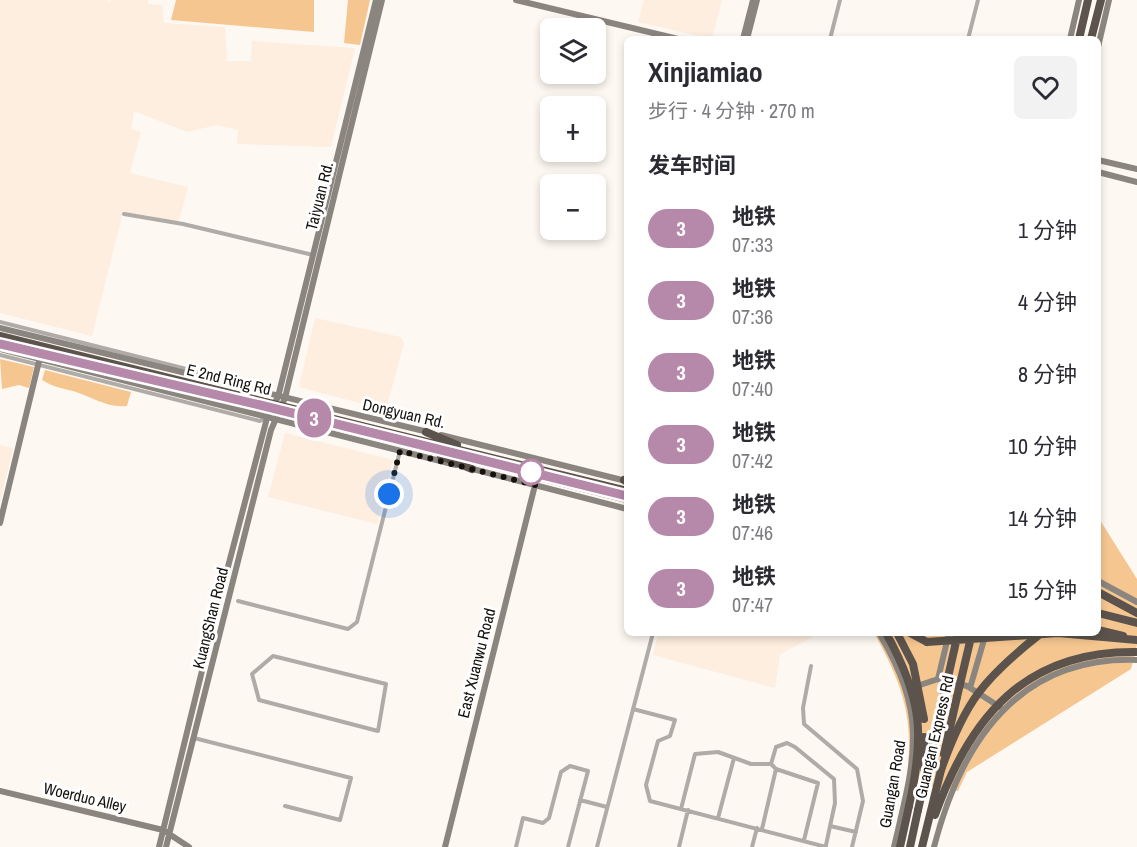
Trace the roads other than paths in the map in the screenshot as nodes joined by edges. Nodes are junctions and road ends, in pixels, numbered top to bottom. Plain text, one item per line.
1 (376, 0) edge
2 (382, 0) edge
3 (516, 0) edge
4 (755, 0) edge
5 (840, 0) edge
6 (978, 0) edge
7 (1079, 0) edge
8 (1088, 0) edge
9 (1101, 0) edge
10 (1109, 0) edge
11 (666, 36) edge
12 (746, 36) edge
13 (831, 36) edge
14 (969, 36) edge
15 (1071, 36) edge
16 (1080, 36) edge
17 (1092, 36) edge
18 (1101, 36) edge
19 (1101, 161) edge
20 (1137, 170) edge
21 (1101, 173) edge
22 (1137, 182) edge
23 (124, 214) dead end
24 (313, 255) junction
25 (0, 322) edge
26 (0, 328) edge
27 (0, 336) edge
28 (46, 337) junction
29 (0, 344) edge
30 (0, 350) edge
31 (0, 355) edge
32 (40, 362) junction
33 (281, 397) junction
34 (270, 419) junction
35 (426, 432) junction
36 (381, 434) junction
37 (420, 447) junction
38 (400, 451) junction
39 (478, 454) junction
40 (472, 469) junction
41 (624, 481) edge
42 (535, 485) junction
43 (624, 489) edge
44 (624, 500) edge
45 (624, 508) edge
46 (0, 523) edge
47 (1101, 583) edge
48 (1101, 594) edge
49 (1101, 600) edge
50 (238, 601) dead end
51 (1137, 602) edge
52 (1137, 613) edge
53 (1101, 614) edge
54 (1137, 618) edge
55 (1137, 623) edge
56 (1101, 631) edge
57 (652, 636) edge
58 (880, 636) edge
59 (888, 636) edge
60 (899, 636) edge
61 (916, 636) edge
62 (948, 636) edge
63 (957, 636) edge
64 (971, 636) edge
65 (985, 636) edge
66 (1014, 636) edge
67 (1037, 636) edge
68 (1092, 636) edge
69 (1137, 640) edge
70 (1137, 652) edge
71 (1137, 660) edge
72 (811, 666) dead end
73 (938, 679) junction
74 (386, 684) joint
75 (970, 688) junction
76 (907, 689) junction
77 (633, 709) junction
78 (1003, 709) junction
79 (194, 738) junction
80 (734, 757) junction
81 (771, 764) junction
82 (776, 770) junction
83 (941, 770) junction
84 (924, 789) junction
85 (0, 791) edge
86 (580, 800) junction
87 (285, 806) dead end
88 (607, 807) junction
89 (681, 809) junction
90 (688, 810) junction
91 (933, 814) junction
92 (718, 818) junction
93 (830, 826) junction
94 (759, 828) junction
95 (167, 831) junction
96 (856, 832) junction
97 (804, 840) junction
98 (168, 846) edge
99 (826, 846) edge
100 (159, 847) edge
101 (189, 847) edge
102 (445, 847) edge
103 (516, 847) edge
104 (568, 847) edge
105 (597, 847) edge
106 (679, 847) edge
107 (752, 847) edge
108 (852, 847) edge
109 (894, 847) edge
110 (900, 847) edge
111 (910, 847) edge
112 (923, 847) edge
113 (934, 847) edge

1 - 24 main road, Taiyuan Rd.
2 - 33 main road, Taiyuan Rd.
3 - 11 main road
4 - 12 main road
5 - 13 street
6 - 14 street
7 - 15 main road
8 - 16 highway
9 - 17 highway
10 - 18 main road
19 - 20 main road
21 - 22 main road
23 - 24 street
24 - 33 main road, Taiyuan Rd.
25 - 28 street
26 - 28 main road, Dongyuan Rd.
27 - 36 highway, E 2nd Ring Rd, bridge
28 - 32 main road
28 - 33 main road, Dongyuan Rd.
29 - 36 highway, E 2nd Ring Rd, bridge
30 - 32 main road
31 - 32 street
32 - 34 main road
32 - 46 main road
33 - 34 main road
33 - 35 main road, Dongyuan Rd.
34 - 38 main road
34 - 79 main road, KuangShan Road
34 - 95 main road, KuangShan Road
35 - 39 highway
35 - 41 main road, Dongyuan Rd.
36 - 37 highway, E 2nd Ring Rd
36 - 39 highway, E 2nd Ring Rd
37 - 40 highway
37 - 44 highway, E 2nd Ring Rd
38 - 40 main road
38 - 50 street
39 - 43 highway, E 2nd Ring Rd
40 - 42 main road
42 - 45 main road
42 - 102 main road, East Xuanwu Road
47 - 51 main road
48 - 52 highway
49 - 54 highway
53 - 55 highway
56 - 69 highway, bridge
57 - 77 street
58 - 76 main road, Guangan Road
59 - 110 highway, bridge
60 - 84 highway, bridge
61 - 66 highway, bridge
62 - 73 main road
63 - 84 highway, Guangan Express Rd, bridge
64 - 83 highway, Guangan Express Rd, bridge
65 - 75 main road
67 - 83 highway, bridge
68 - 69 highway, bridge
70 - 91 highway, bridge
71 - 78 main road
72 - 96 street
73 - 75 main road
73 - 76 main road
74 - 74 street
75 - 78 main road
76 - 109 main road, Guangan Road
77 - 88 street
77 - 89 street
78 - 113 main road
79 - 87 street
79 - 95 main road, KuangShan Road
80 - 81 street
80 - 89 street
80 - 92 street
81 - 82 street
81 - 93 street
82 - 94 street
82 - 97 street
83 - 91 highway, Guangan Express Rd
84 - 111 highway, Guangan Express Rd, bridge
85 - 95 main road, Woerduo Alley
86 - 88 street
86 - 103 street
86 - 104 street
88 - 105 street
89 - 90 street
90 - 92 street
90 - 106 street
91 - 112 highway
92 - 94 street
93 - 96 street
93 - 99 street
94 - 97 street
94 - 107 street
95 - 98 main road
95 - 100 main road, KuangShan Road
95 - 101 main road
96 - 108 street
97 - 99 street

